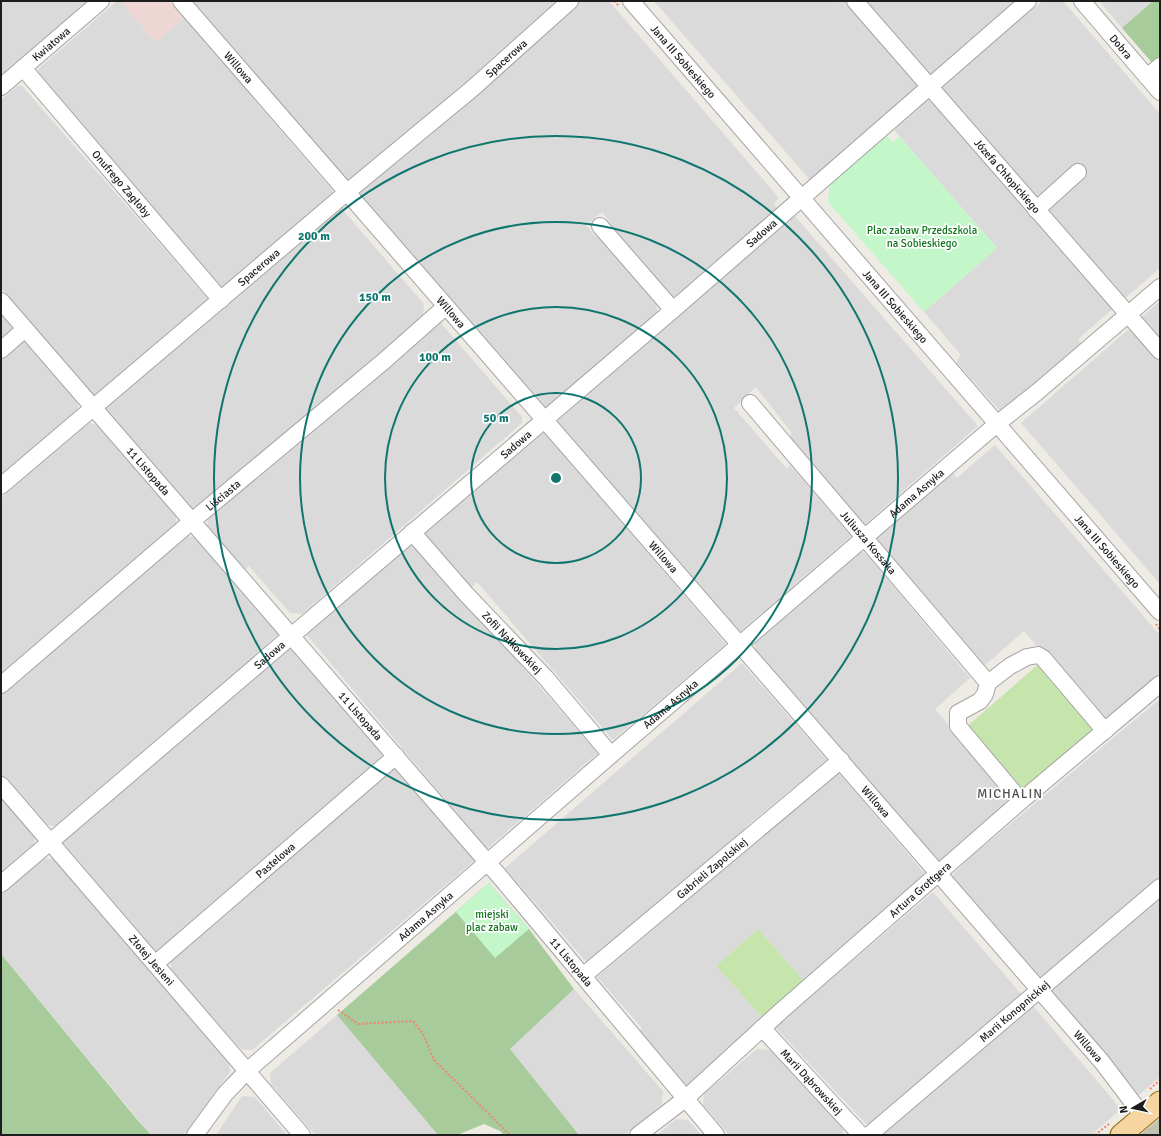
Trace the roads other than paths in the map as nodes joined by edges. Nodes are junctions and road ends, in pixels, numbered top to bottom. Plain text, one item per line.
1 (101, 1) edge
2 (181, 1) edge
3 (570, 1) edge
4 (631, 1) edge
5 (855, 1) edge
6 (1028, 1) edge
7 (1082, 1) edge
8 (1160, 66) edge
9 (23, 68) junction
10 (1147, 77) junction
11 (1, 87) edge
12 (930, 88) junction
13 (1160, 92) edge
14 (1078, 172) dead end
15 (346, 193) junction
16 (802, 198) junction
17 (1036, 210) junction
18 (600, 226) dead end
19 (1160, 287) edge
20 (221, 300) junction
21 (1, 301) edge
22 (445, 307) junction
23 (673, 310) junction
24 (1128, 314) junction
25 (26, 329) junction
26 (1, 350) edge
27 (1160, 351) edge
28 (750, 403) dead end
29 (92, 408) junction
30 (544, 420) junction
31 (998, 423) junction
32 (1, 486) edge
33 (192, 521) junction
34 (412, 532) junction
35 (865, 537) junction
36 (1160, 612) edge
37 (290, 635) junction
38 (740, 645) junction
39 (988, 683) junction
40 (1160, 684) edge
41 (1, 685) edge
42 (1105, 731) junction
43 (611, 755) junction
44 (396, 756) junction
45 (840, 760) junction
46 (1, 785) edge
47 (1021, 801) junction
48 (50, 842) junction
49 (488, 862) junction
50 (939, 874) junction
51 (1, 884) edge
52 (1160, 887) edge
53 (155, 964) junction
54 (583, 976) junction
55 (1040, 990) junction
56 (762, 1028) junction
57 (247, 1071) junction
58 (685, 1099) junction
59 (1160, 1102) edge
60 (1143, 1116) junction
61 (195, 1135) edge
62 (302, 1135) edge
63 (638, 1135) edge
64 (716, 1135) edge
65 (861, 1135) edge
66 (869, 1135) edge
67 (1121, 1135) edge

1 - 9 street, Kwiatowa
2 - 15 street, Willowa
3 - 15 street, Spacerowa
4 - 16 street, Jana III Sobieskiego
5 - 12 street, Józefa Chłopickiego
6 - 12 street, Sadowa
7 - 10 street, Dobra
8 - 10 street
9 - 11 street, Kwiatowa
9 - 20 street, Onufrego Zagłoby
10 - 13 street, Dobra
12 - 16 street, Sadowa
12 - 17 street, Józefa Chłopickiego
14 - 17 street
15 - 20 street, Spacerowa
15 - 22 street, Willowa
16 - 23 street, Sadowa
16 - 31 street, Jana III Sobieskiego
17 - 24 street, Józefa Chłopickiego
18 - 23 street
19 - 24 street, Adama Asnyka
20 - 29 street, Spacerowa
21 - 25 street, 11 Listopada
22 - 30 street, Willowa
22 - 33 street, Liściasta
23 - 30 street, Sadowa
24 - 27 street, Józefa Chłopickiego
24 - 31 street, Adama Asnyka
25 - 26 street
25 - 29 street, 11 Listopada
28 - 35 street, Juliusza Kossaka
29 - 32 street, Spacerowa
29 - 33 street, 11 Listopada
30 - 34 street, Sadowa
30 - 38 street, Willowa
31 - 35 street, Adama Asnyka
31 - 36 street, Jana III Sobieskiego
33 - 37 street, 11 Listopada
33 - 41 street, Liściasta
34 - 37 street, Sadowa
34 - 43 street, Zofii Nałkowskiej
35 - 38 street, Adama Asnyka
35 - 39 street, Juliusza Kossaka
37 - 44 street, 11 Listopada
37 - 48 street, Sadowa
38 - 43 street, Adama Asnyka
38 - 45 street, Willowa
39 - 42 street
39 - 47 street
40 - 42 street, Artura Grottgera
42 - 47 street, Artura Grottgera
43 - 49 street, Adama Asnyka
44 - 49 street, 11 Listopada
44 - 53 street, Pastelowa
45 - 50 street, Willowa
45 - 54 street, Gabrieli Zapolskiej
46 - 48 street, Złotej Jesieni
47 - 50 street, Artura Grottgera
48 - 51 street, Sadowa
48 - 53 street, Złotej Jesieni
49 - 54 street, 11 Listopada
49 - 57 street, Adama Asnyka
50 - 55 street, Willowa
50 - 56 street, Artura Grottgera
52 - 55 street, Marii Konopnickiej
53 - 57 street, Złotej Jesieni
54 - 58 street, 11 Listopada
55 - 60 street, Willowa
55 - 66 street, Marii Konopnickiej
56 - 58 street, Artura Grottgera
56 - 65 street, Marii Dąbrowskiej
57 - 61 street, Adama Asnyka
57 - 62 street, Złotej Jesieni
58 - 63 street, Artura Grottgera
58 - 64 street, 11 Listopada
59 - 60 main road
60 - 67 main road

